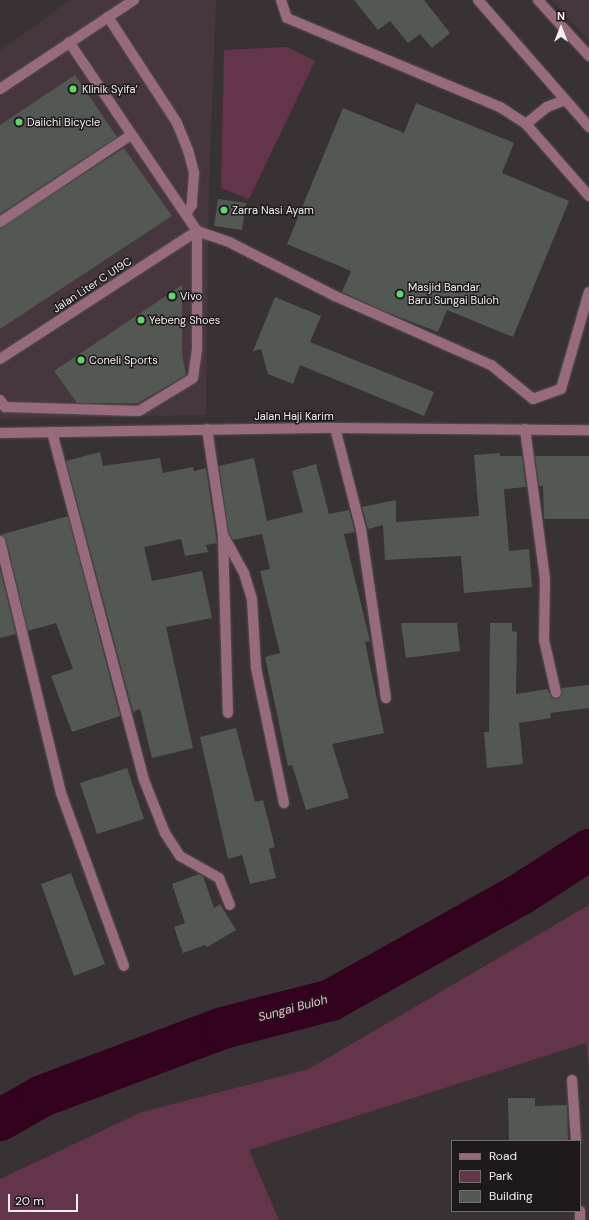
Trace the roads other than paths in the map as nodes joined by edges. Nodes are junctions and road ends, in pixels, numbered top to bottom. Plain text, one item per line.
1 (134, 0) edge
2 (281, 0) edge
3 (478, 0) edge
4 (538, 0) edge
5 (108, 17) junction
6 (69, 42) junction
7 (589, 56) edge
8 (0, 89) edge
9 (565, 100) junction
10 (526, 124) junction
11 (589, 127) edge
12 (131, 135) junction
13 (589, 196) edge
14 (186, 214) junction
15 (0, 222) edge
16 (197, 231) junction
17 (589, 292) edge
18 (0, 359) edge
19 (0, 400) edge
20 (335, 428) junction
21 (207, 429) junction
22 (525, 429) junction
23 (589, 430) edge
24 (52, 432) junction
25 (0, 433) edge
26 (223, 535) junction
27 (0, 541) edge
28 (556, 693) dead end
29 (386, 698) dead end
30 (228, 713) dead end
31 (284, 804) dead end
32 (230, 905) dead end
33 (124, 966) dead end
34 (572, 1080) dead end
35 (576, 1140) edge

1 - 5 street
2 - 10 street
3 - 9 street
4 - 7 street
5 - 6 street
5 - 14 street
6 - 8 street
6 - 12 street
9 - 10 street
9 - 11 street
10 - 13 street
12 - 14 street
12 - 15 street
14 - 16 street
16 - 17 street
16 - 18 street, Jalan Liter C U19C
16 - 19 street
20 - 21 street, Jalan Haji Karim
20 - 22 street, Jalan Haji Karim
20 - 29 street
21 - 24 street, Jalan Haji Karim
21 - 26 street
22 - 23 street, Jalan Haji Karim
22 - 28 street
24 - 25 street, Jalan Haji Karim
24 - 32 street
26 - 30 street
26 - 31 street
27 - 33 street
34 - 35 street

